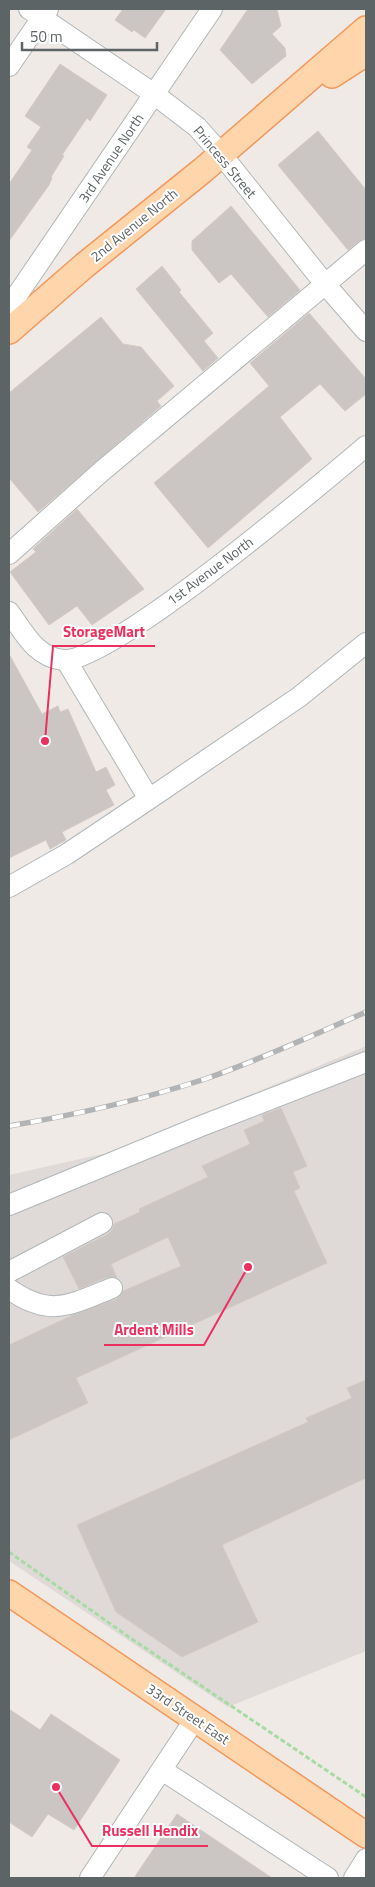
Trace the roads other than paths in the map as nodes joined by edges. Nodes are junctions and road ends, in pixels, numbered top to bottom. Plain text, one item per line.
1 (212, 9) edge
2 (40, 12) edge
3 (366, 29) edge
4 (366, 53) edge
5 (9, 66) edge
6 (154, 94) junction
7 (260, 121) junction
8 (221, 154) junction
9 (366, 250) edge
10 (326, 284) junction
11 (9, 307) edge
12 (9, 331) edge
13 (366, 331) edge
14 (366, 446) edge
15 (9, 554) edge
16 (9, 612) edge
17 (366, 643) edge
18 (66, 660) junction
19 (149, 799) junction
20 (9, 887) edge
21 (366, 1062) edge
22 (9, 1205) edge
23 (102, 1223) dead end
24 (9, 1272) edge
25 (112, 1288) dead end
26 (9, 1289) edge
27 (9, 1593) edge
28 (195, 1719) junction
29 (162, 1770) junction
30 (366, 1835) edge
31 (366, 1859) edge
32 (90, 1878) edge
33 (328, 1878) edge
34 (354, 1878) edge

1 - 6 street, 3rd Avenue North
2 - 5 street
2 - 6 street, Princess Street
3 - 7 main road, 2nd Avenue North
4 - 7 main road, 2nd Avenue North
6 - 8 street, Princess Street
6 - 11 street, 3rd Avenue North
7 - 8 main road, 2nd Avenue North
8 - 10 street, Princess Street
8 - 12 main road, 2nd Avenue North
9 - 10 street
10 - 13 street, Princess Street
10 - 15 street
14 - 18 street, 1st Avenue North
16 - 18 street
17 - 19 street
18 - 19 street
19 - 20 street
21 - 22 street
23 - 24 street
25 - 26 street
27 - 28 main road, 33rd Street East
28 - 29 street
28 - 30 main road, 33rd Street East
29 - 32 street
29 - 33 street
31 - 34 street

